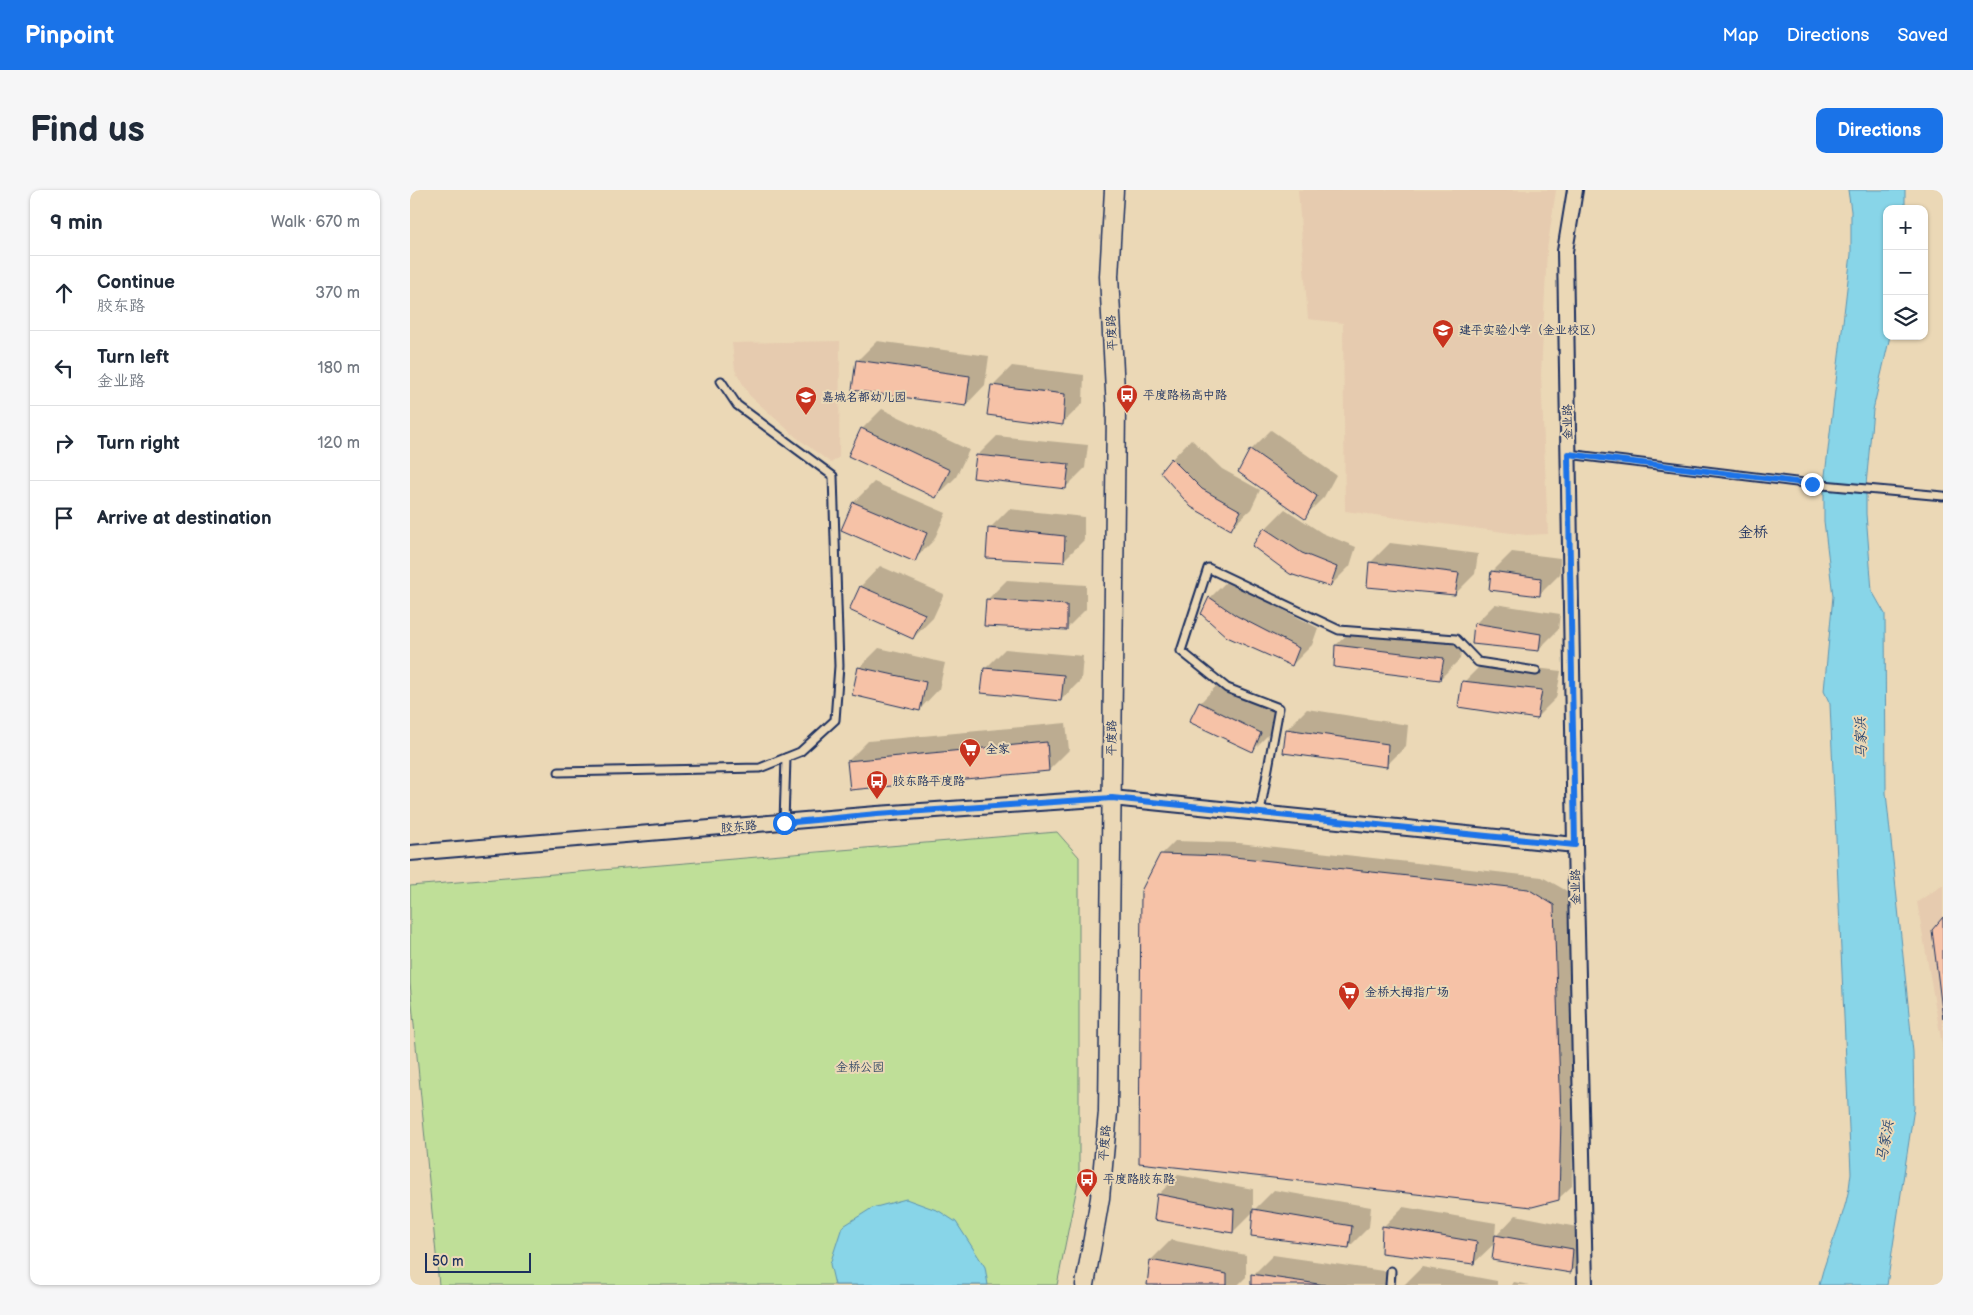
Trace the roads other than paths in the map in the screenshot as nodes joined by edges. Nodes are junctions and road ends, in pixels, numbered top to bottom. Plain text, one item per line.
1 (1114, 190) edge
2 (1575, 190) edge
3 (721, 381) dead end
4 (1568, 454) junction
5 (1943, 496) edge
6 (1536, 671) dead end
7 (786, 758) junction
8 (559, 772) dead end
9 (1112, 798) junction
10 (1260, 812) junction
11 (784, 823) junction
12 (1575, 845) junction
13 (410, 853) edge
14 (1391, 1271) dead end
15 (1085, 1285) edge
16 (1390, 1285) edge
17 (1585, 1285) edge

1 - 9 street, 平度路
2 - 4 street, 金业路
3 - 7 lane
4 - 5 lane
4 - 12 street, 金业路
6 - 10 lane
7 - 8 lane
7 - 11 lane
9 - 10 street, 胶东路
9 - 11 street, 胶东路
9 - 15 street, 平度路
10 - 12 street, 胶东路
11 - 13 street, 胶东路
12 - 17 street, 金业路
14 - 16 lane

